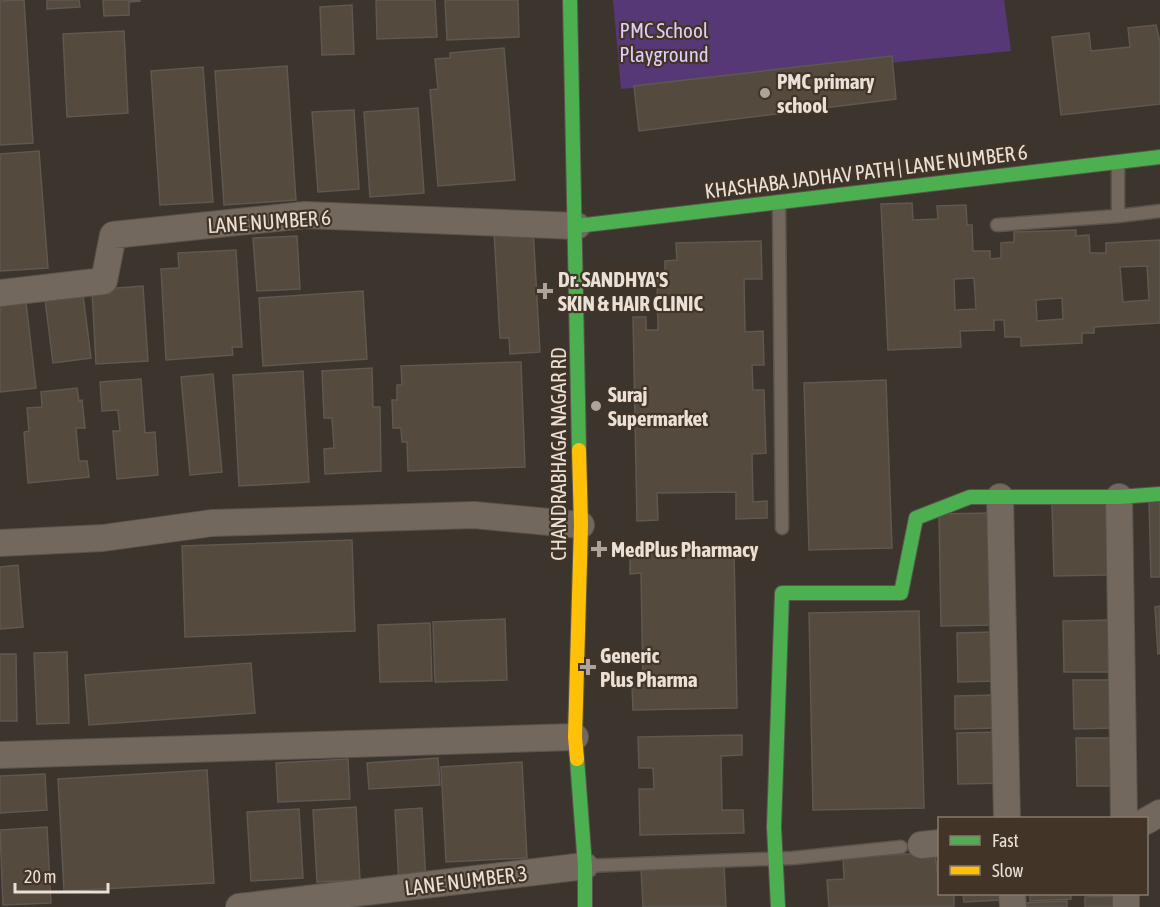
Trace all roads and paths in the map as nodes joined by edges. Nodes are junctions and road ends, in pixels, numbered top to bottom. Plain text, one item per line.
1 (570, 0) edge
2 (1160, 158) edge
3 (1118, 162) junction
4 (779, 202) junction
5 (1160, 211) edge
6 (1118, 216) junction
7 (997, 225) dead end
8 (577, 226) junction
9 (0, 293) edge
10 (1160, 494) edge
11 (1000, 496) junction
12 (1119, 497) junction
13 (581, 525) junction
14 (782, 528) dead end
15 (0, 543) edge
16 (575, 737) junction
17 (0, 755) edge
18 (1007, 817) edge
19 (1125, 817) edge
20 (921, 845) edge
21 (775, 858) junction
22 (585, 866) junction
23 (238, 907) edge
24 (585, 907) edge
25 (778, 907) edge

1 - 8 street, CHANDRABHAGA NAGAR RD
2 - 3 street, KHASHABA JADHAV PATH | LANE NUMBER 6
3 - 4 street, KHASHABA JADHAV PATH | LANE NUMBER 6
3 - 6 lane
4 - 8 street, KHASHABA JADHAV PATH | LANE NUMBER 6
4 - 14 lane
5 - 6 lane
6 - 7 lane
8 - 9 street, LANE NUMBER 6
8 - 13 street, CHANDRABHAGA NAGAR RD
10 - 12 street
11 - 12 street
11 - 18 street
11 - 21 street
12 - 19 street
13 - 15 street
13 - 16 street, CHANDRABHAGA NAGAR RD
16 - 17 street
16 - 22 street, CHANDRABHAGA NAGAR RD
20 - 21 lane
21 - 22 lane
21 - 25 street
22 - 23 street, LANE NUMBER 3
22 - 24 street, CHANDRABHAGA NAGAR RD

